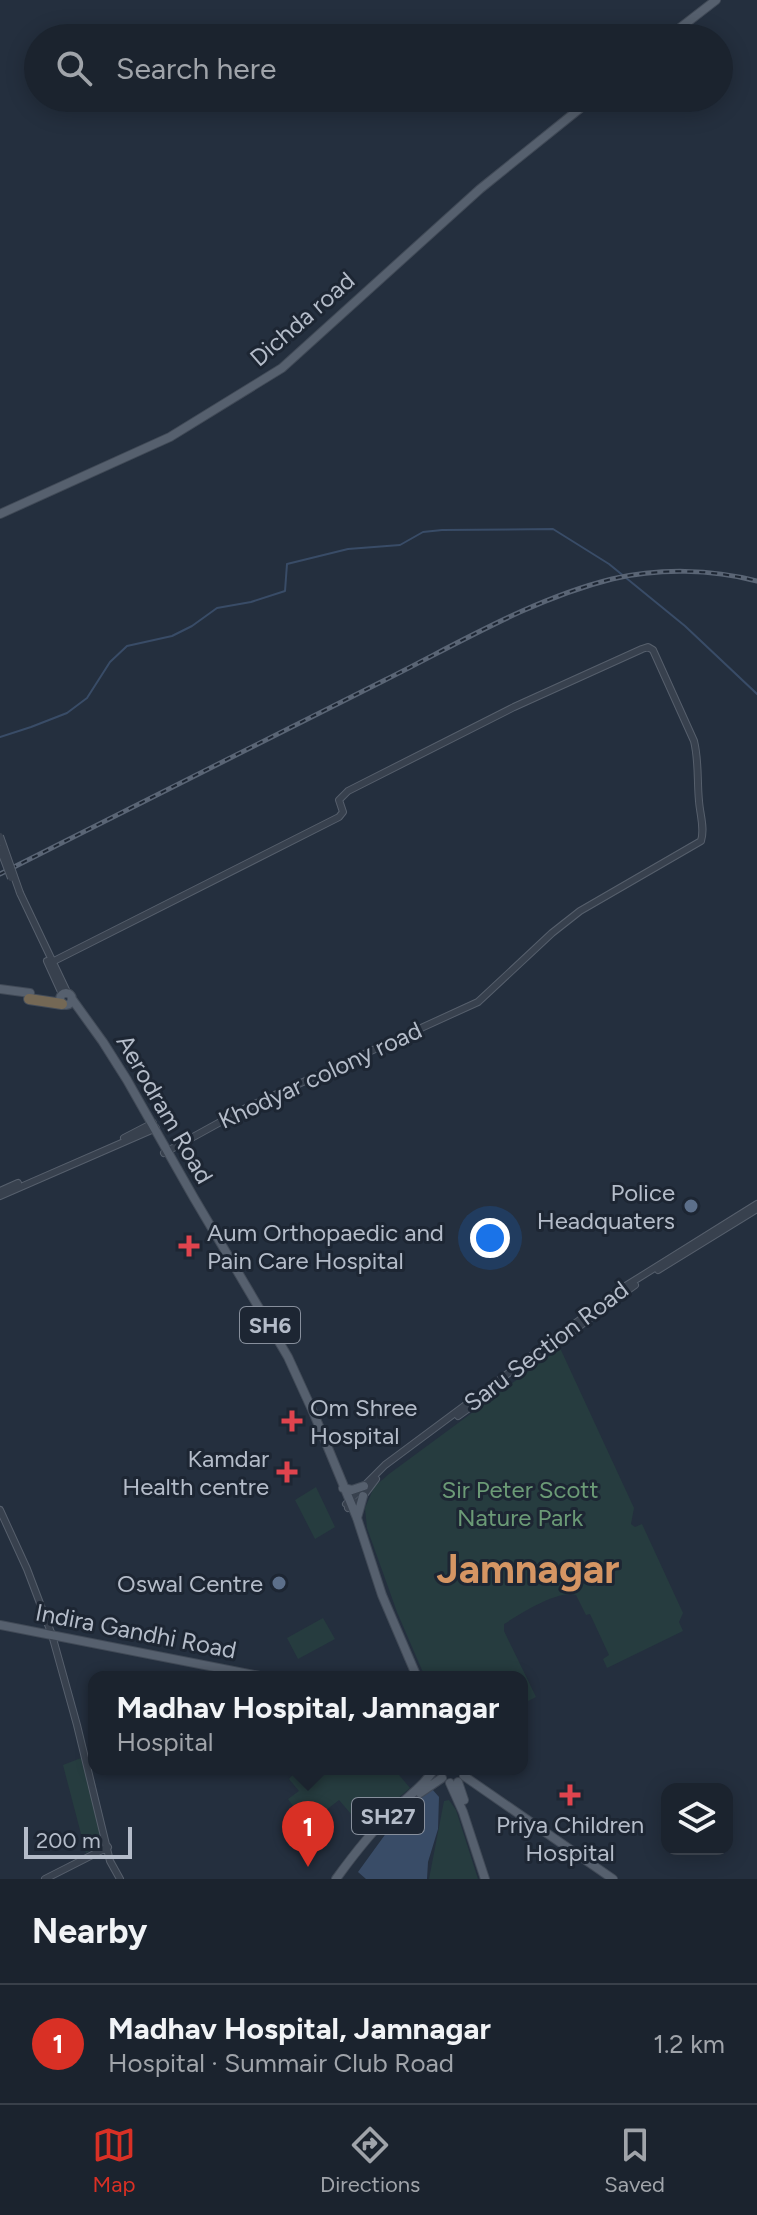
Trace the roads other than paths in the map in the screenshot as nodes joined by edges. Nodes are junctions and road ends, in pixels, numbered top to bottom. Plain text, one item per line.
1 (716, 0) edge
2 (685, 24) edge
3 (576, 112) edge
4 (0, 514) edge
5 (0, 836) edge
6 (0, 849) edge
7 (20, 897) junction
8 (52, 962) junction
9 (0, 992) edge
10 (29, 996) joint
11 (66, 999) junction
12 (152, 1126) junction
13 (166, 1152) junction
14 (0, 1193) edge
15 (757, 1206) edge
16 (364, 1486) junction
17 (343, 1488) junction
18 (363, 1496) junction
19 (349, 1505) junction
20 (0, 1510) edge
21 (357, 1518) junction
22 (0, 1520) edge
23 (0, 1627) edge
24 (50, 1637) junction
25 (215, 1671) edge
26 (233, 1671) edge
27 (411, 1671) edge
28 (412, 1671) edge
29 (88, 1775) edge
30 (88, 1775) edge
31 (430, 1775) edge
32 (457, 1778) edge
33 (108, 1847) junction
34 (346, 1866) junction
35 (45, 1879) edge
36 (120, 1879) edge
37 (336, 1879) edge
38 (487, 1879) edge
39 (606, 1879) edge
40 (613, 1879) edge

1 - 2 main road
3 - 4 main road, Dichda road
5 - 7 street, bridge
6 - 7 street, bridge
7 - 8 street
7 - 11 street
8 - 11 street
8 - 13 street, Khodyar colony road
9 - 10 main road
10 - 11 highway
11 - 12 main road, Aerodram Road / SH6
12 - 13 main road, Aerodram Road / SH6
12 - 14 street
13 - 17 main road, Aerodram Road / SH6
13 - 19 main road, Aerodram Road / SH6
15 - 16 street, Saru Section Road
15 - 18 street, Saru Section Road
16 - 17 main road
16 - 19 street, Saru Section Road
17 - 19 main road, Aerodram Road / SH6
18 - 19 street, Saru Section Road
18 - 21 main road
19 - 21 main road, Aerodram Road / SH6
19 - 27 main road, Aerodram Road / SH6
20 - 24 street
21 - 28 main road, Aerodram Road / SH6
22 - 24 street
23 - 24 main road, Indira Gandhi Road
24 - 25 main road, Indira Gandhi Road
24 - 26 main road, Indira Gandhi Road
24 - 29 street
30 - 33 street
31 - 34 main road, SH27
32 - 34 main road, SH27
32 - 38 main road
32 - 39 main road
32 - 40 main road
33 - 35 street
33 - 36 street
34 - 37 main road, SH27

